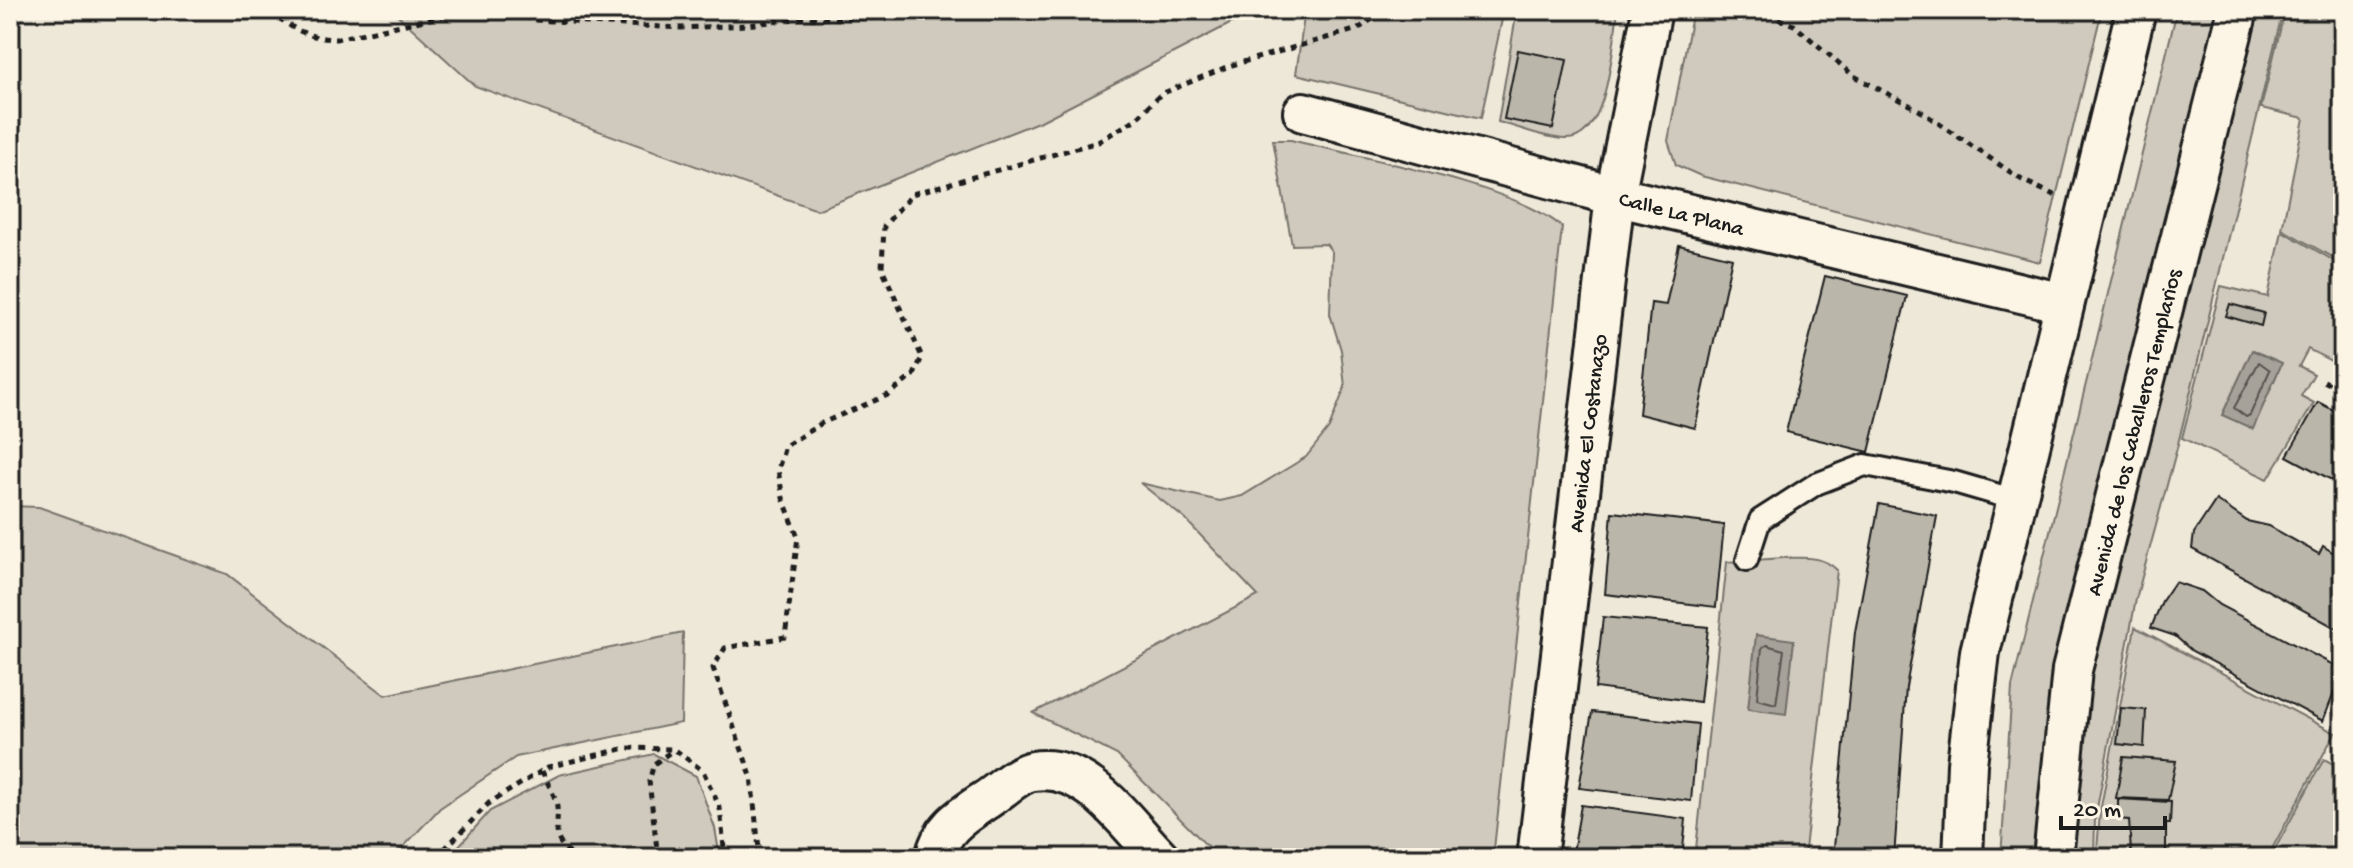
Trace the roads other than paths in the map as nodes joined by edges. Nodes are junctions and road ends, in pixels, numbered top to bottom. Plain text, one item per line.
1 (1652, 10) edge
2 (2136, 10) edge
3 (2238, 10) edge
4 (1303, 112) dead end
5 (1615, 196) junction
6 (2063, 303) junction
7 (2016, 500) junction
8 (1747, 560) dead end
9 (935, 858) edge
10 (1160, 858) edge
11 (1537, 858) edge
12 (1963, 858) edge
13 (2053, 858) edge

1 - 5 street, Avenida El Costanazo
2 - 6 street
3 - 13 street, Avenida de los Caballeros Templarios
4 - 5 street, Calle La Plana
5 - 6 street, Calle La Plana
5 - 11 street, Avenida El Costanazo
6 - 7 street
7 - 8 lane
7 - 12 street
9 - 10 street

